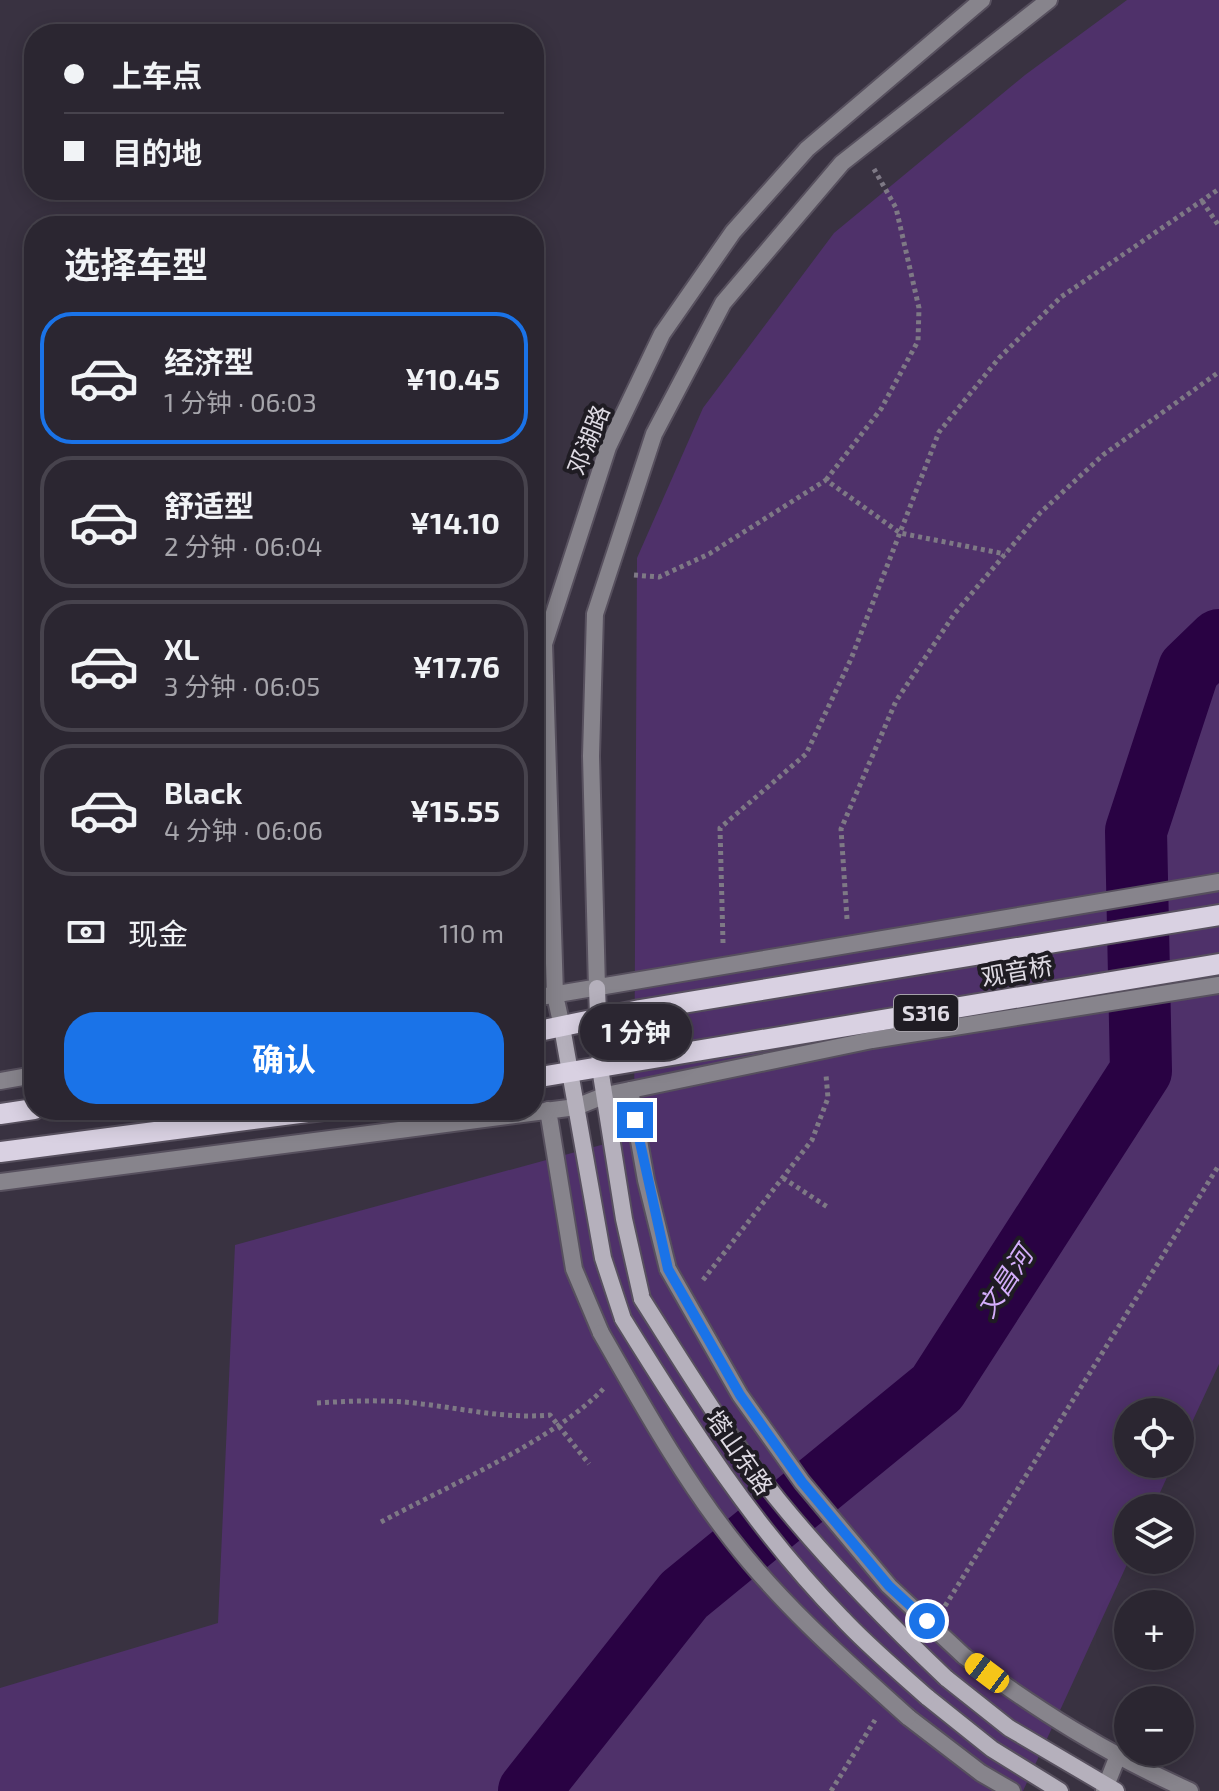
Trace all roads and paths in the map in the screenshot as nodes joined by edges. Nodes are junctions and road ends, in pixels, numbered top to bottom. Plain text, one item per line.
1 (982, 0) edge
2 (1049, 0) edge
3 (861, 148) junction
4 (1219, 189) edge
5 (1202, 201) junction
6 (1219, 226) edge
7 (1219, 372) edge
8 (826, 480) junction
9 (900, 533) junction
10 (1005, 554) junction
11 (609, 574) junction
12 (1219, 882) edge
13 (1219, 915) edge
14 (850, 946) junction
15 (1219, 964) edge
16 (724, 967) junction
17 (1219, 985) edge
18 (597, 988) junction
19 (555, 995) junction
20 (544, 997) edge
21 (595, 1021) junction
22 (562, 1027) junction
23 (544, 1030) edge
24 (600, 1068) junction
25 (568, 1073) junction
26 (24, 1077) edge
27 (544, 1077) edge
28 (0, 1081) edge
29 (630, 1090) junction
30 (606, 1095) junction
31 (576, 1107) junction
32 (24, 1110) edge
33 (548, 1110) junction
34 (544, 1111) edge
35 (0, 1114) edge
36 (246, 1120) edge
37 (472, 1120) edge
38 (0, 1152) edge
39 (1219, 1165) edge
40 (783, 1178) dead end
41 (0, 1182) edge
42 (829, 1208) dead end
43 (317, 1403) dead end
44 (589, 1464) dead end
45 (937, 1618) dead end
46 (880, 1711) dead end
47 (1114, 1756) edge
48 (1115, 1766) edge
49 (1135, 1766) edge
50 (1108, 1789) edge
51 (831, 1791) edge
52 (1012, 1791) edge
53 (1060, 1791) edge
54 (1190, 1791) edge

1 - 19 street, 邓湖路
2 - 3 street
3 - 8 path
3 - 11 street
4 - 5 path
5 - 6 path
5 - 9 path
7 - 10 path
8 - 9 path
8 - 11 path
9 - 10 path
9 - 16 path
10 - 14 path
11 - 18 street
12 - 14 street
13 - 21 main road, 观音桥 / S316
14 - 16 street
15 - 24 main road, 观音桥 / S316
16 - 18 street
17 - 29 street
18 - 19 street
18 - 21 main road, 塔山东路
19 - 20 street
19 - 22 street, 邓湖路
21 - 22 main road, S316
21 - 24 main road, 塔山东路
22 - 23 main road, S316
22 - 25 main road, 塔山东路
24 - 25 main road, S316
24 - 30 main road, 塔山东路
25 - 27 main road, S316
25 - 31 main road, 塔山东路
26 - 28 street
29 - 30 street
29 - 47 street, bridge
30 - 31 street
30 - 50 main road, 塔山东路, bridge
31 - 33 street
31 - 53 main road, 塔山东路, bridge
32 - 35 main road
33 - 34 street
33 - 52 street, bridge
36 - 38 main road
37 - 41 street
39 - 45 path
40 - 42 path
43 - 44 path
46 - 51 path
48 - 50 street
49 - 54 street

